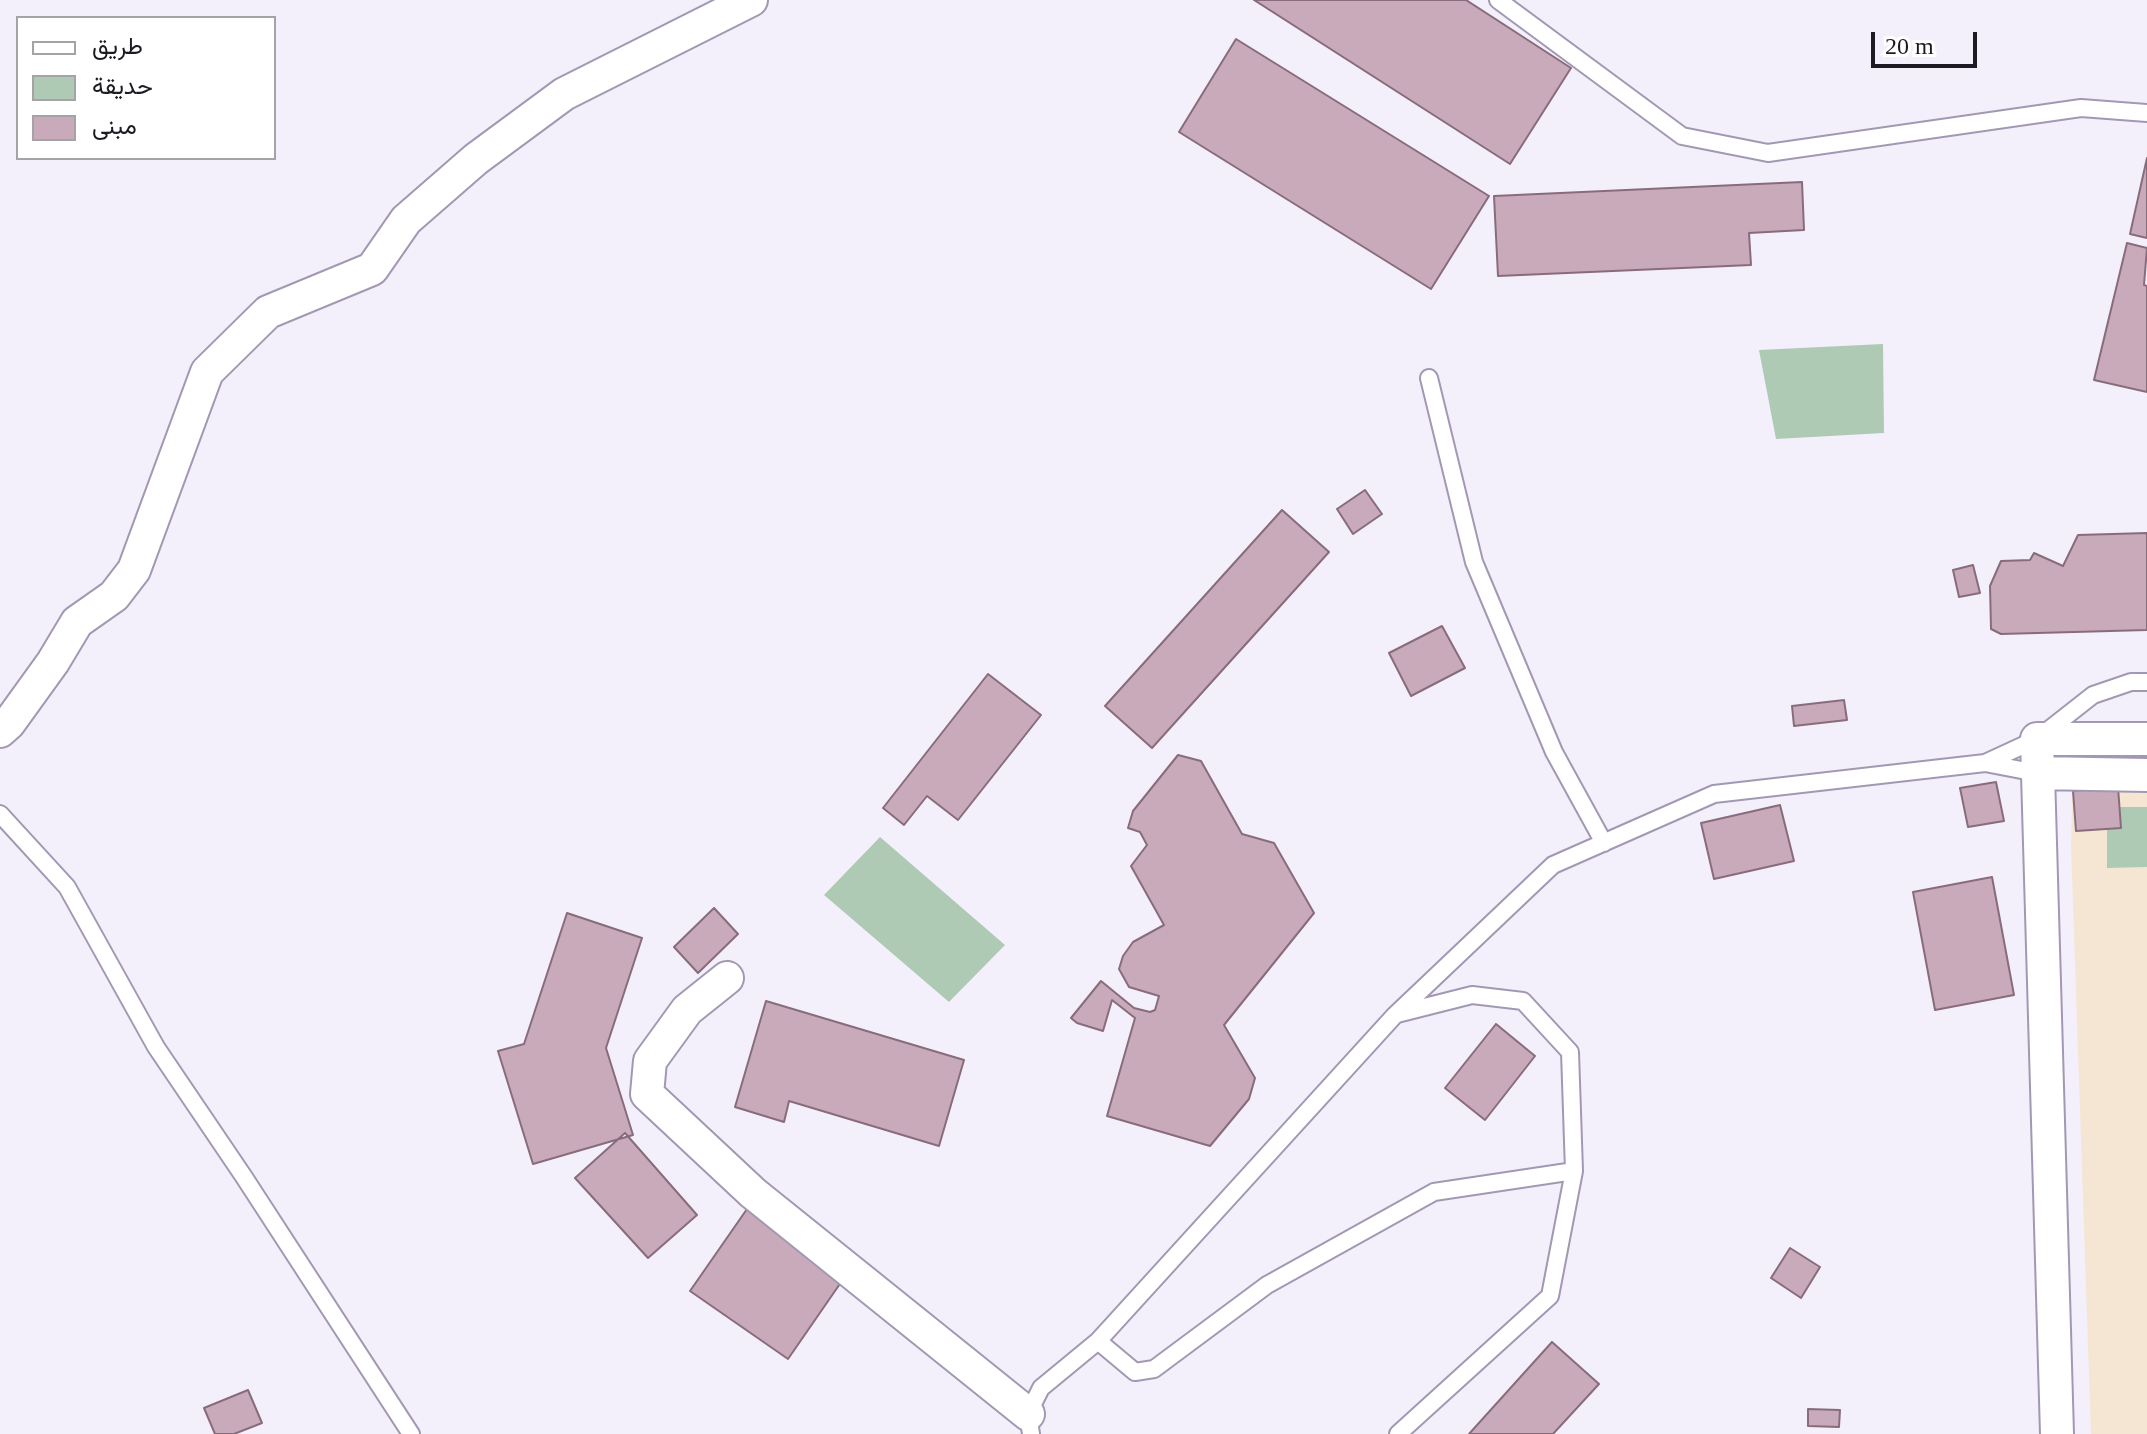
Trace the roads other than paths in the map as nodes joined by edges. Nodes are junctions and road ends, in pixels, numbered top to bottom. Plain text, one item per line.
1 (751, 0) edge
2 (1498, 0) edge
3 (2147, 113) edge
4 (1429, 378) dead end
5 (2147, 682) edge
6 (0, 731) edge
7 (2037, 739) junction
8 (2147, 739) edge
9 (1985, 763) junction
10 (2037, 773) junction
11 (2147, 775) edge
12 (0, 814) edge
13 (1604, 843) junction
14 (727, 978) dead end
15 (1395, 1015) junction
16 (1574, 1171) junction
17 (1098, 1341) junction
18 (1030, 1424) edge
19 (411, 1434) edge
20 (1398, 1434) edge
21 (2057, 1434) edge

1 - 6 street
2 - 3 lane
4 - 13 lane
5 - 7 lane
7 - 8 street
7 - 9 lane
7 - 10 street
9 - 10 lane
9 - 13 lane
10 - 11 street
10 - 21 street
12 - 19 lane
13 - 15 lane
14 - 18 street
15 - 16 lane
15 - 17 lane
16 - 17 lane
16 - 20 lane
17 - 18 lane

